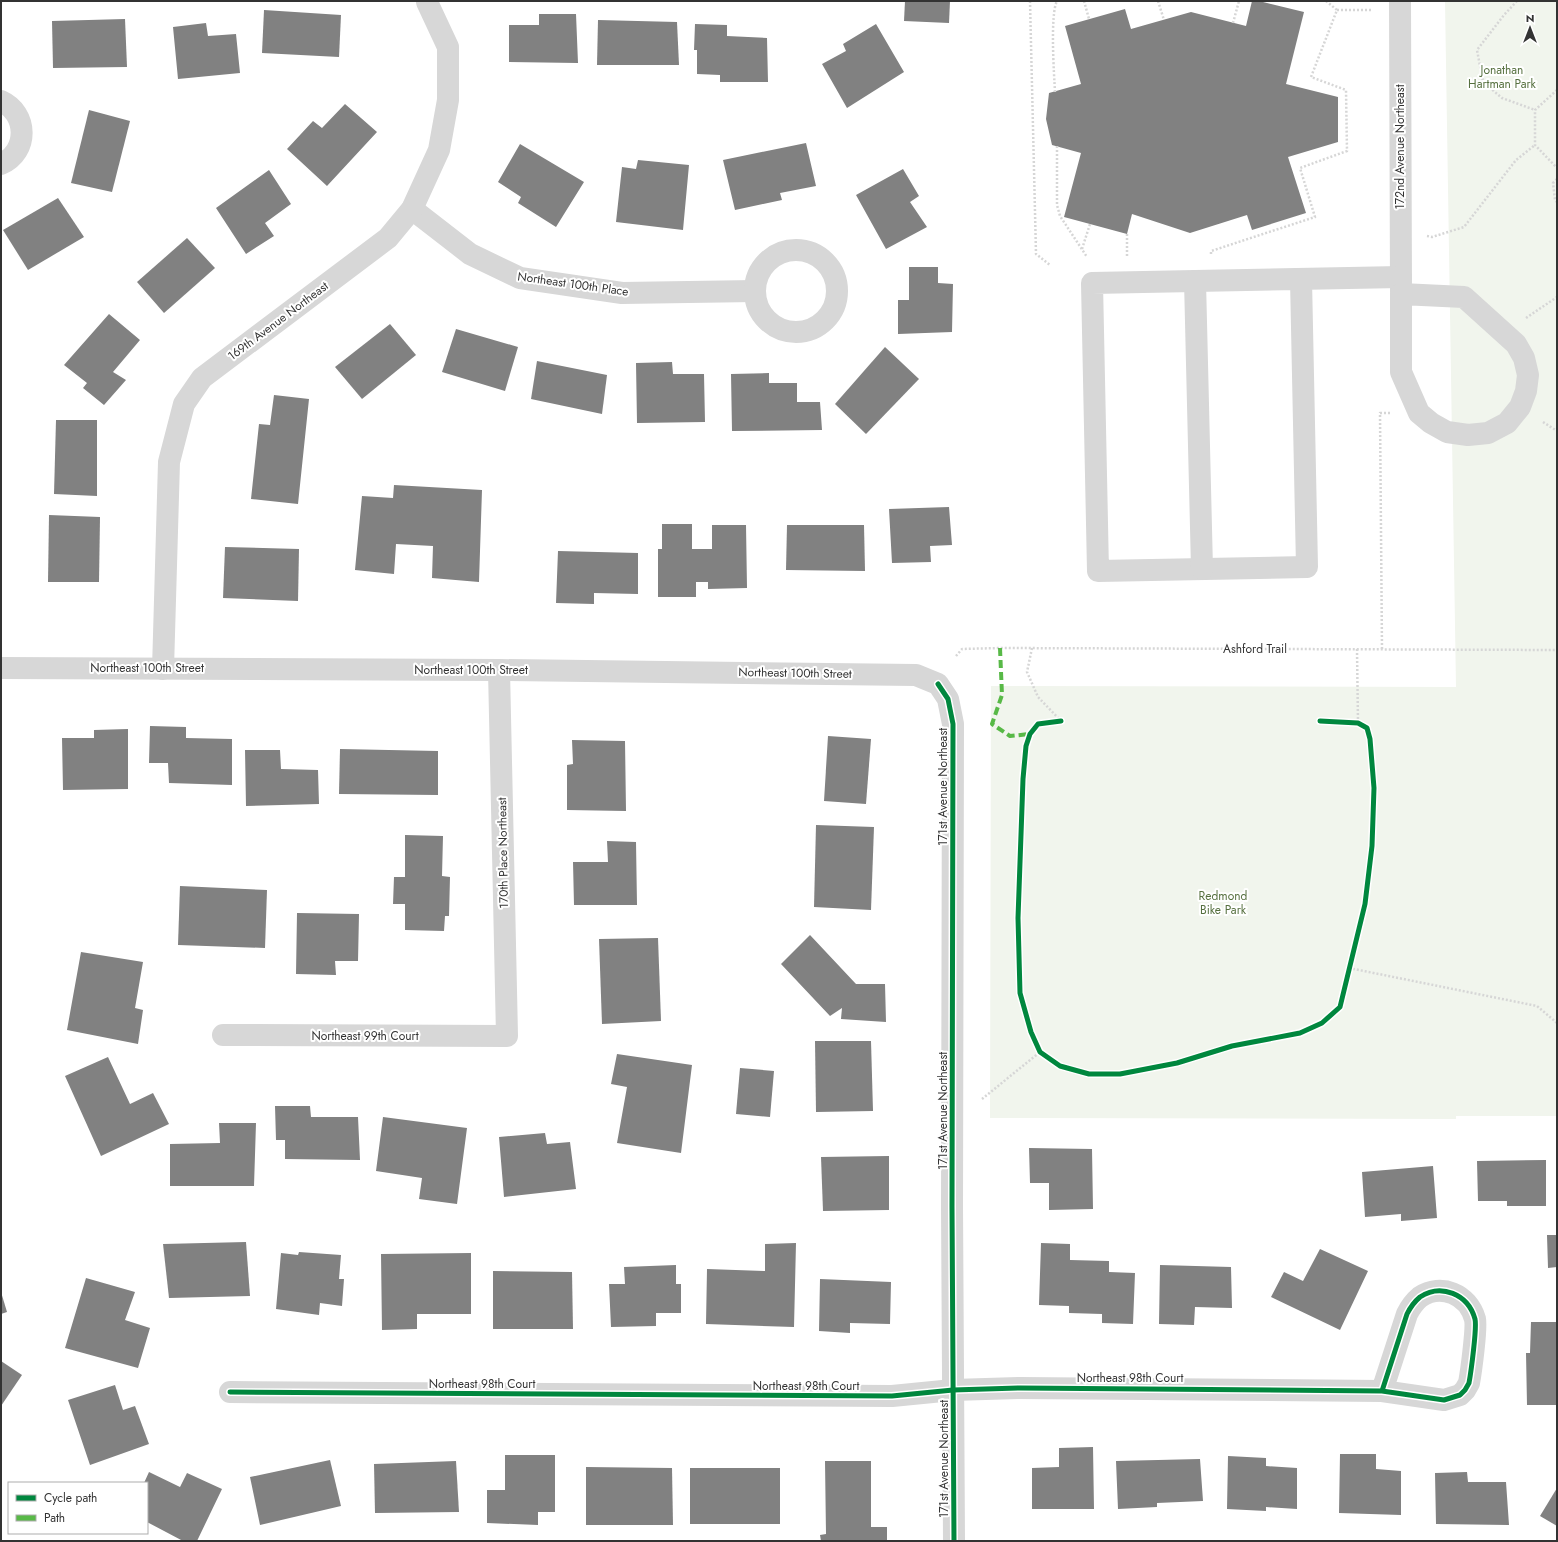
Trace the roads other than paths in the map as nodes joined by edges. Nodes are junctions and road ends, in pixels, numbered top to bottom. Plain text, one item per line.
1 (427, 1) edge
2 (1400, 1) edge
3 (1, 101) edge
4 (1, 164) edge
5 (412, 209) junction
6 (1301, 279) junction
7 (1195, 281) junction
8 (1401, 285) junction
9 (755, 291) dead end
10 (1202, 569) junction
11 (1, 668) edge
12 (163, 669) junction
13 (499, 670) junction
14 (938, 684) joint
15 (223, 1035) dead end
16 (507, 1036) joint
17 (953, 1390) junction
18 (1382, 1390) junction
19 (230, 1392) dead end
20 (954, 1541) edge

1 - 5 street, 169th Avenue Northeast
2 - 8 street, 172nd Avenue Northeast
3 - 4 street
5 - 9 street, Northeast 100th Place
5 - 12 street, 169th Avenue Northeast
6 - 7 street
6 - 8 street
6 - 10 street
7 - 10 street
7 - 10 street
8 - 8 street
11 - 12 street, Northeast 100th Street
12 - 13 street, Northeast 100th Street
13 - 14 street, Northeast 100th Street
13 - 16 street, 170th Place Northeast
14 - 17 street, 171st Avenue Northeast
15 - 16 street, Northeast 99th Court
17 - 18 street, Northeast 98th Court
17 - 19 street, Northeast 98th Court
17 - 20 street, 171st Avenue Northeast
18 - 18 street, Northeast 98th Court

